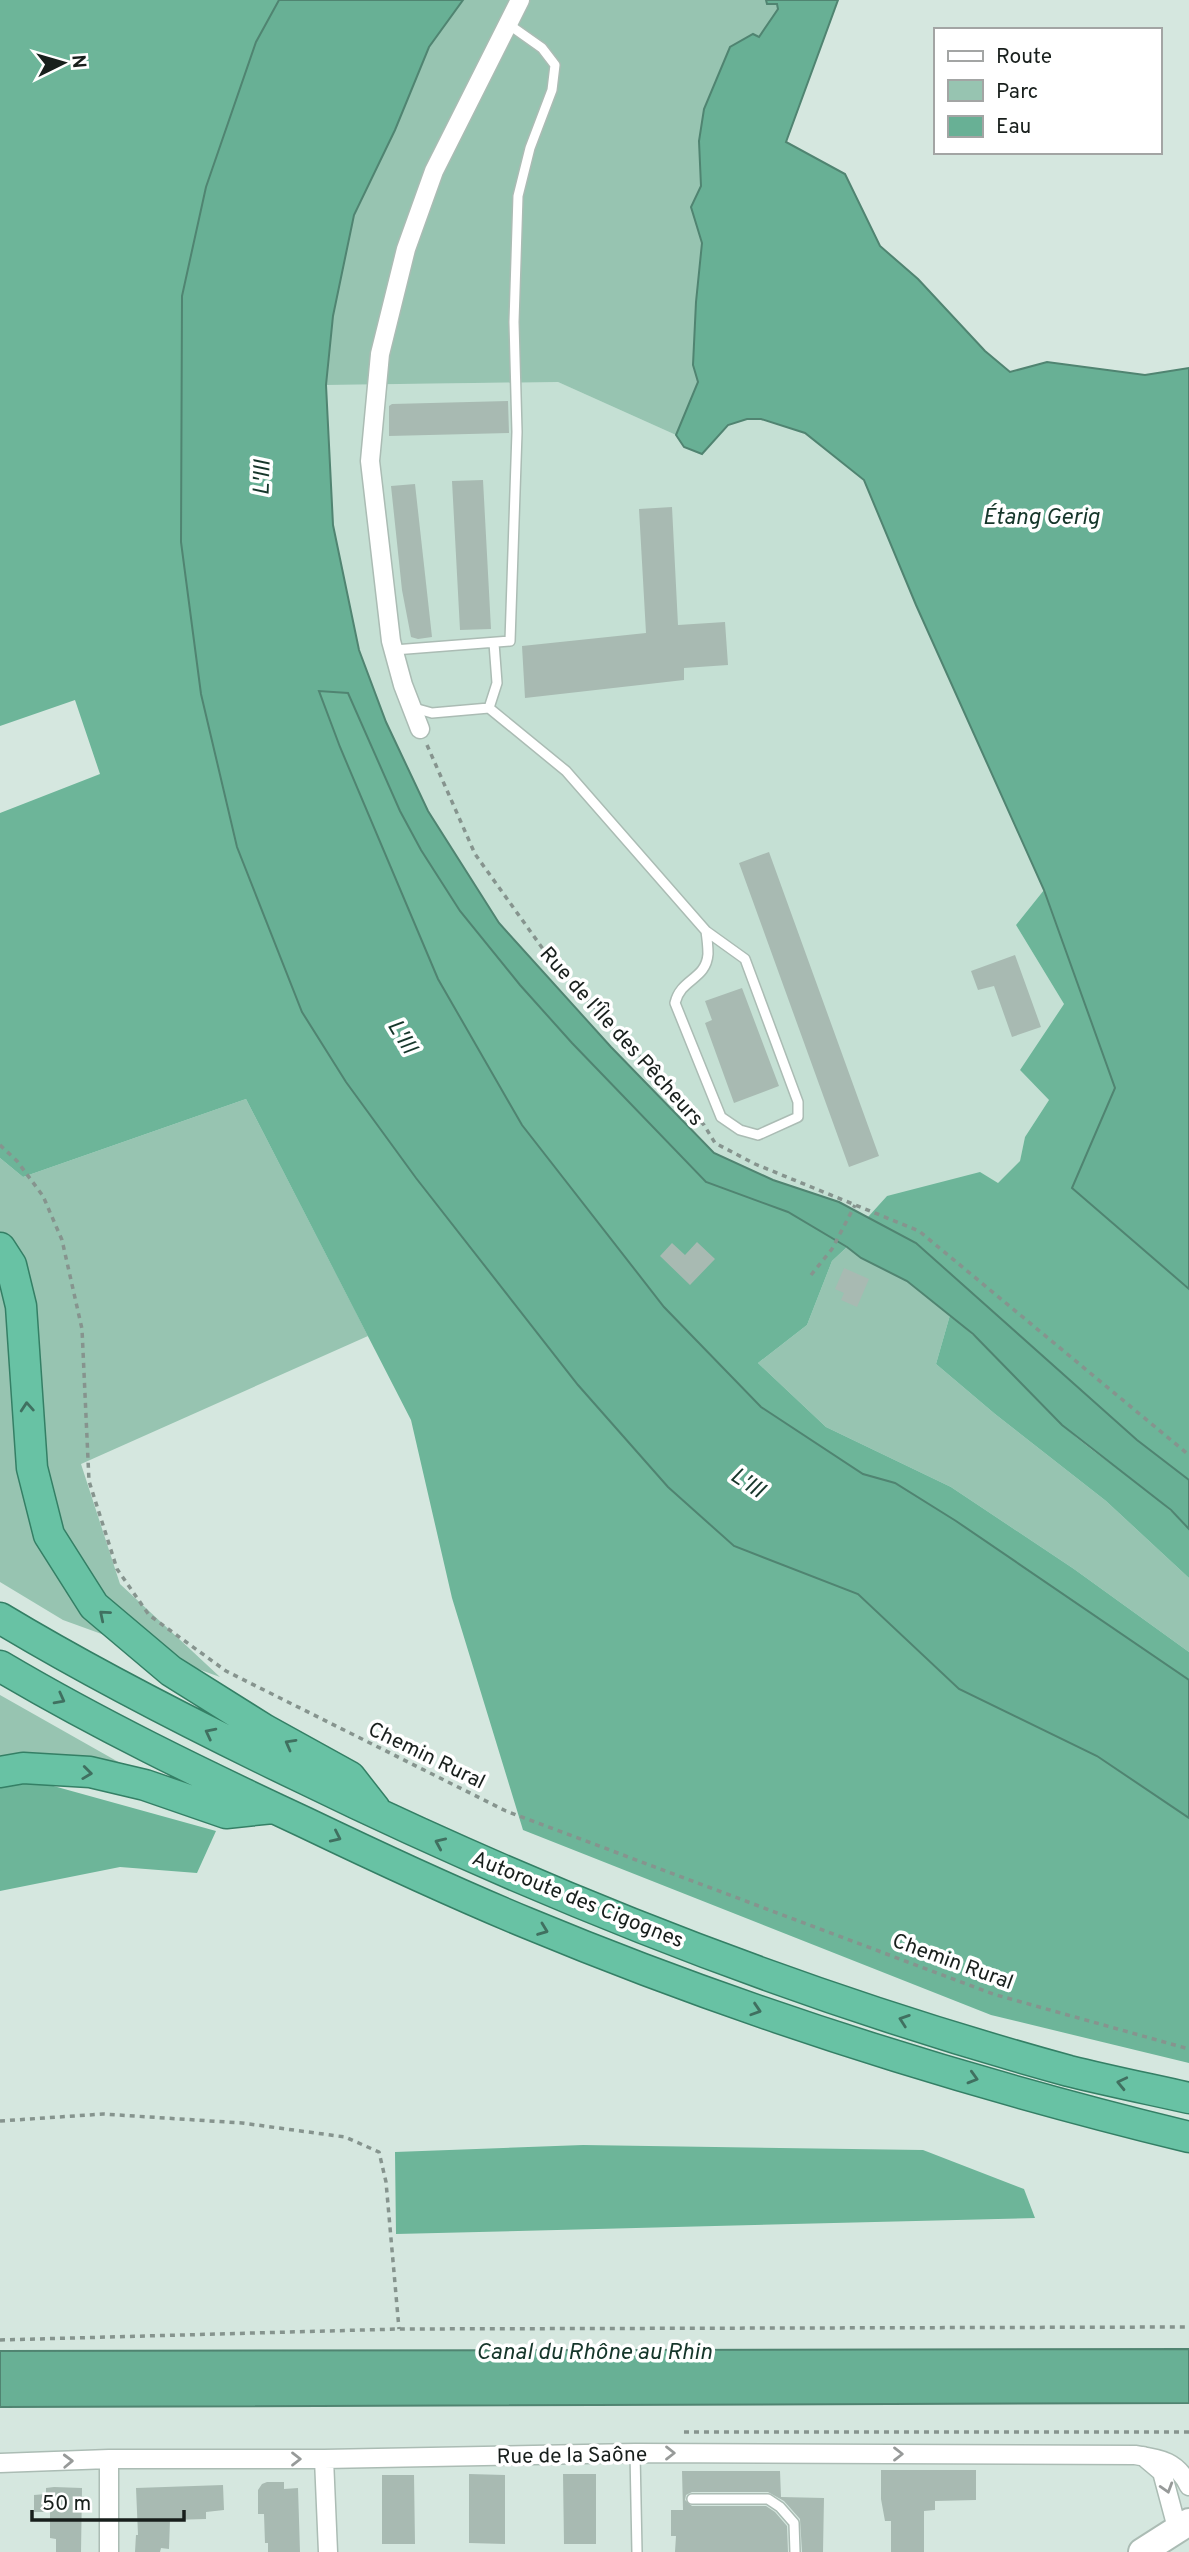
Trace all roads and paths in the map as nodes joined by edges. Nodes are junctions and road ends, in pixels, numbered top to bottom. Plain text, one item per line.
1 (520, 0) edge
2 (508, 24) junction
3 (494, 643) junction
4 (394, 650) junction
5 (412, 707) junction
6 (489, 708) junction
7 (420, 729) joint
8 (706, 931) junction
9 (0, 1145) edge
10 (855, 1205) junction
11 (0, 1248) edge
12 (811, 1275) dead end
13 (1189, 1455) edge
14 (0, 1618) edge
15 (0, 1666) edge
16 (0, 1772) edge
17 (274, 1808) junction
18 (382, 1817) junction
19 (1189, 2049) edge
20 (1189, 2098) edge
21 (0, 2121) edge
22 (1189, 2137) edge
23 (1189, 2327) edge
24 (399, 2329) junction
25 (0, 2340) edge
26 (635, 2453) junction
27 (1143, 2456) junction
28 (109, 2459) junction
29 (324, 2459) junction
30 (0, 2463) edge
31 (1189, 2486) edge
32 (692, 2499) dead end
33 (1183, 2525) edge
34 (109, 2552) edge
35 (328, 2552) edge
36 (636, 2552) edge
37 (795, 2552) edge
38 (1142, 2552) edge

1 - 2 street
2 - 3 lane
2 - 4 street
3 - 4 lane
3 - 6 lane
4 - 5 street
5 - 6 lane
5 - 7 street
6 - 8 lane
7 - 10 path, Rue de l'Île des Pêcheurs
8 - 8 lane
9 - 19 path, Chemin Rural
10 - 12 path
10 - 13 path, Rue de l'Île des Pêcheurs
18 -> 11 highway
18 -> 14 highway, Autoroute des Cigognes
15 -> 17 highway, Autoroute des Cigognes
16 -> 17 highway
17 -> 22 highway, Autoroute des Cigognes
20 -> 18 highway, Autoroute des Cigognes
21 - 24 path
23 - 24 path
24 - 25 path
26 -> 27 street, Rue de la Saône
26 - 29 street, Rue de la Saône
26 - 36 lane
27 - 31 street, Rue de la Saône
27 -> 33 street
28 -> 29 street, Rue de la Saône
30 -> 28 street, Rue de la Saône
28 - 34 street
29 - 35 street
32 - 37 lane
33 - 38 main road

